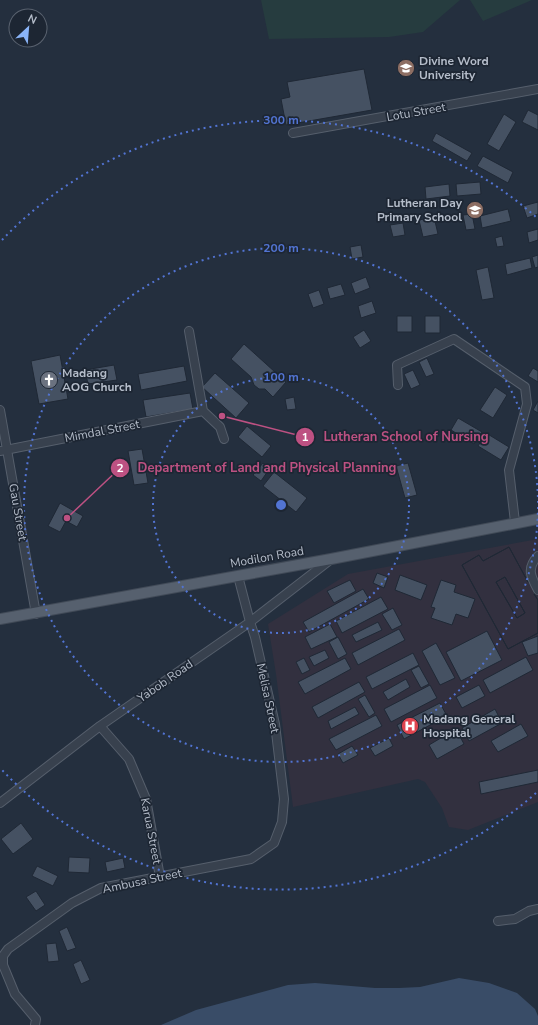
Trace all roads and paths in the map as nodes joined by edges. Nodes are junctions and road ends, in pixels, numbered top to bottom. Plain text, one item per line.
1 (538, 89) edge
2 (293, 133) dead end
3 (189, 330) dead end
4 (398, 385) dead end
5 (0, 410) edge
6 (203, 411) junction
7 (224, 439) dead end
8 (3, 450) edge
9 (538, 519) edge
10 (515, 522) junction
11 (538, 556) edge
12 (331, 559) junction
13 (238, 576) junction
14 (538, 590) edge
15 (36, 614) junction
16 (0, 619) edge
17 (250, 622) junction
18 (100, 726) junction
19 (0, 802) edge
20 (282, 822) joint
21 (160, 877) junction
22 (538, 909) edge
23 (498, 921) dead end
24 (36, 1022) edge

1 - 2 street, Lotu Street
3 - 6 street
4 - 10 street
5 - 8 street, Gau Street
6 - 7 street
6 - 8 street, Mimdal Street
8 - 15 street, Gau Street
9 - 10 main road, Modilon Road
10 - 12 main road, Modilon Road
11 - 14 street
12 - 13 main road, Modilon Road
12 - 17 street, Yabob Road
13 - 15 main road, Modilon Road
13 - 17 street, Melisa Street
15 - 16 main road, Modilon Road
17 - 18 street, Yabob Road
17 - 20 street, Melisa Street
18 - 19 street, Yabob Road
18 - 21 street, Karua Street
20 - 21 street, Ambusa Street
21 - 24 street, Ambusa Street
22 - 23 street

